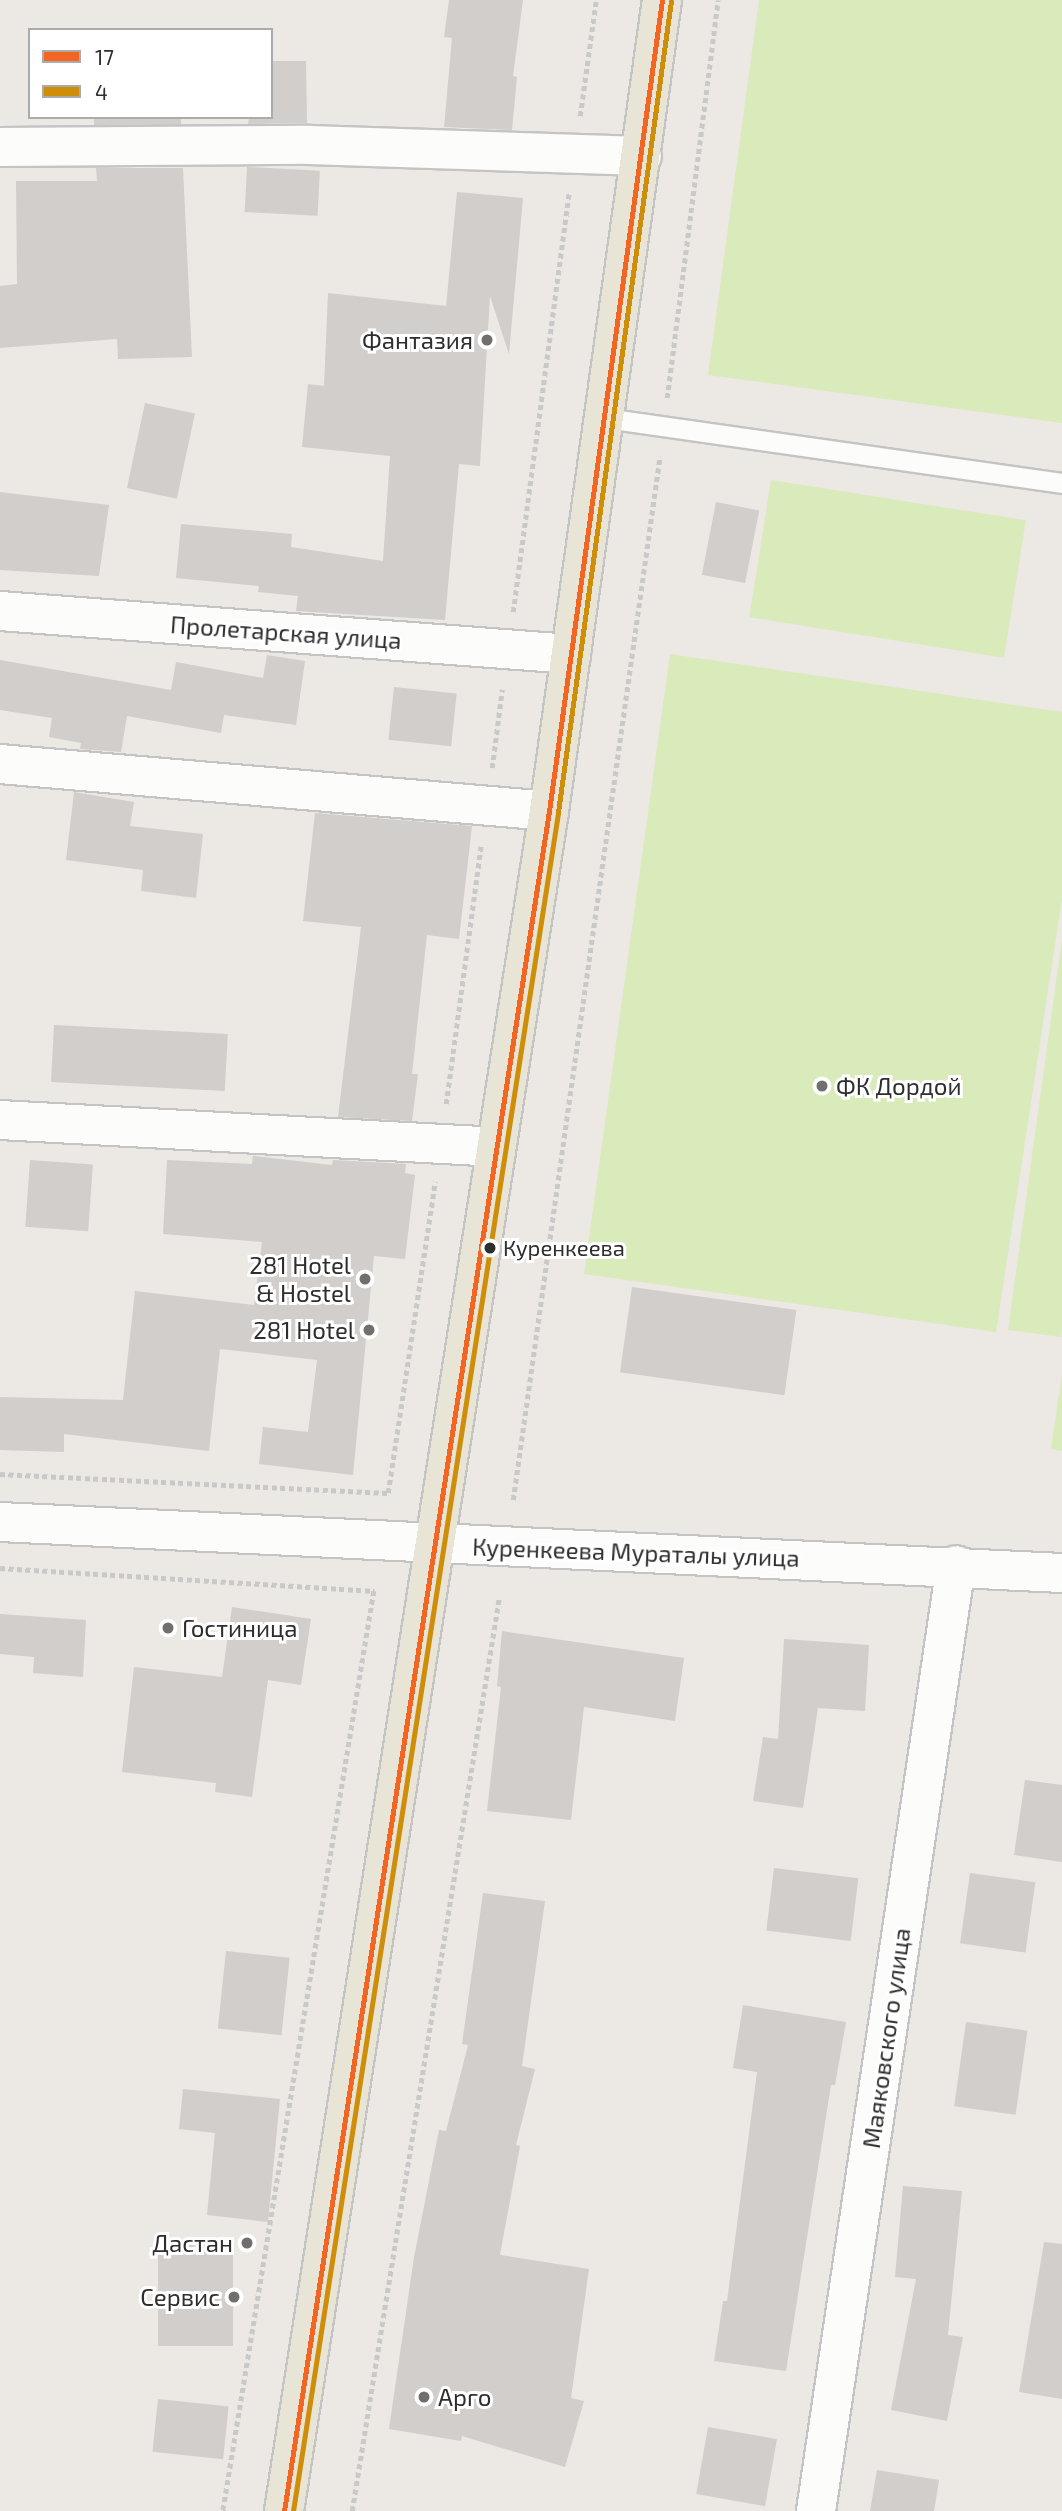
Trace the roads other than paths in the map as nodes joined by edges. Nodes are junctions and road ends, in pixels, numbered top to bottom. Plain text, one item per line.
1 (662, 0) edge
2 (0, 147) edge
3 (642, 156) junction
4 (605, 418) junction
5 (1062, 483) edge
6 (0, 611) edge
7 (571, 654) junction
8 (0, 764) edge
9 (549, 811) junction
10 (0, 1120) edge
11 (495, 1147) junction
12 (0, 1522) edge
13 (435, 1543) junction
14 (956, 1565) junction
15 (1062, 1573) edge
16 (284, 2511) edge
17 (816, 2511) edge

1 - 3 main road
2 - 3 street
3 - 4 main road
4 - 5 lane
4 - 7 main road
6 - 7 street, Пролетарская улица
7 - 9 main road
8 - 9 street
9 - 11 main road
10 - 11 street
11 - 13 main road
12 - 13 street, Куренкеева Мураталы улица
13 - 14 street, Куренкеева Мураталы улица
13 - 16 main road
14 - 15 street, Куренкеева Мураталы улица
14 - 17 street, Маяковского улица

